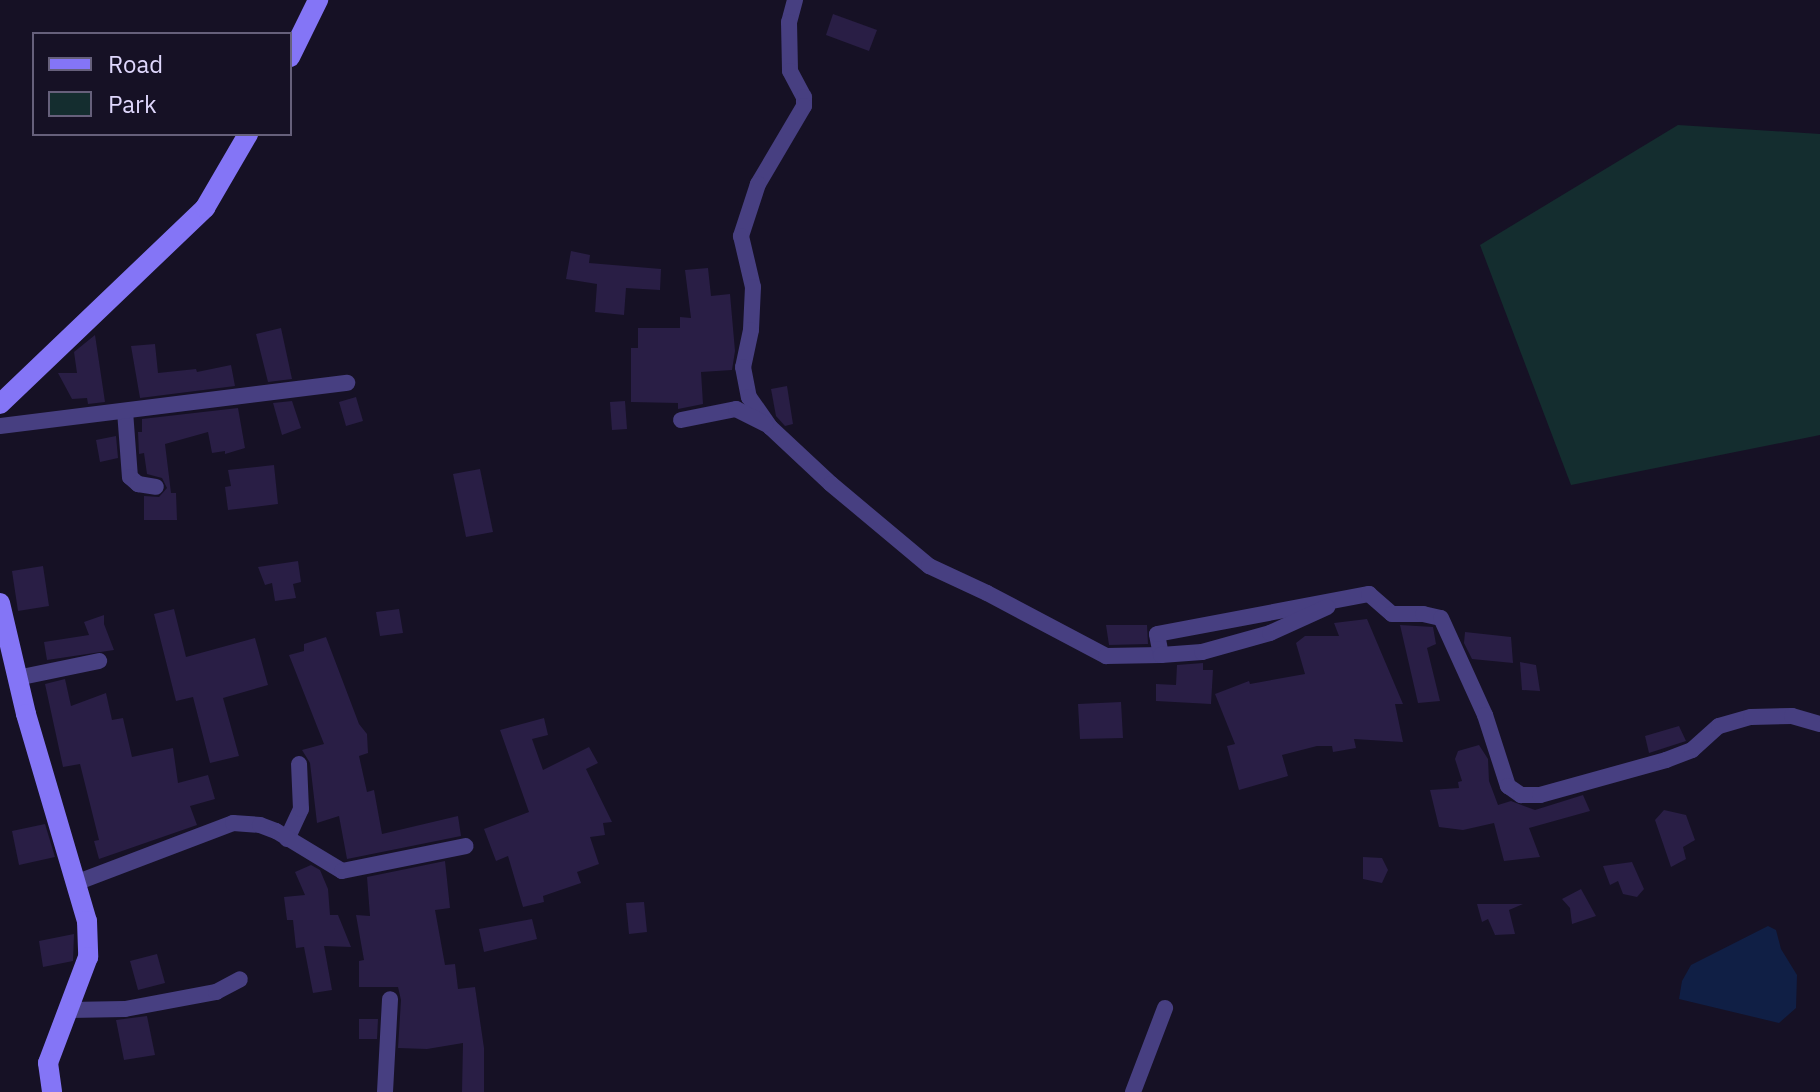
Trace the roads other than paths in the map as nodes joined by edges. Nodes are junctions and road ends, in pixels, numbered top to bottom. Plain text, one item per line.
1 (318, 0) edge
2 (795, 0) edge
3 (292, 53) edge
4 (247, 136) edge
5 (347, 383) dead end
6 (0, 404) edge
7 (125, 411) junction
8 (681, 420) dead end
9 (0, 426) edge
10 (770, 427) junction
11 (156, 487) dead end
12 (1346, 597) junction
13 (0, 603) edge
14 (1161, 655) junction
15 (99, 661) dead end
16 (17, 678) junction
17 (1820, 724) edge
18 (299, 764) dead end
19 (287, 839) junction
20 (466, 846) dead end
21 (78, 882) junction
22 (240, 979) dead end
23 (390, 999) dead end
24 (1165, 1008) dead end
25 (69, 1010) junction
26 (52, 1092) edge
27 (385, 1092) edge
28 (1133, 1092) edge

1 - 3 street
2 - 10 street
4 - 6 street
5 - 7 street
7 - 9 street
7 - 11 street
8 - 10 street
10 - 14 street
12 - 14 street
12 - 14 street
12 - 17 street
13 - 16 street
15 - 16 street
16 - 21 street
18 - 19 street
19 - 20 street
19 - 21 street
21 - 25 street
22 - 25 street
23 - 27 street
24 - 28 street
25 - 26 street

